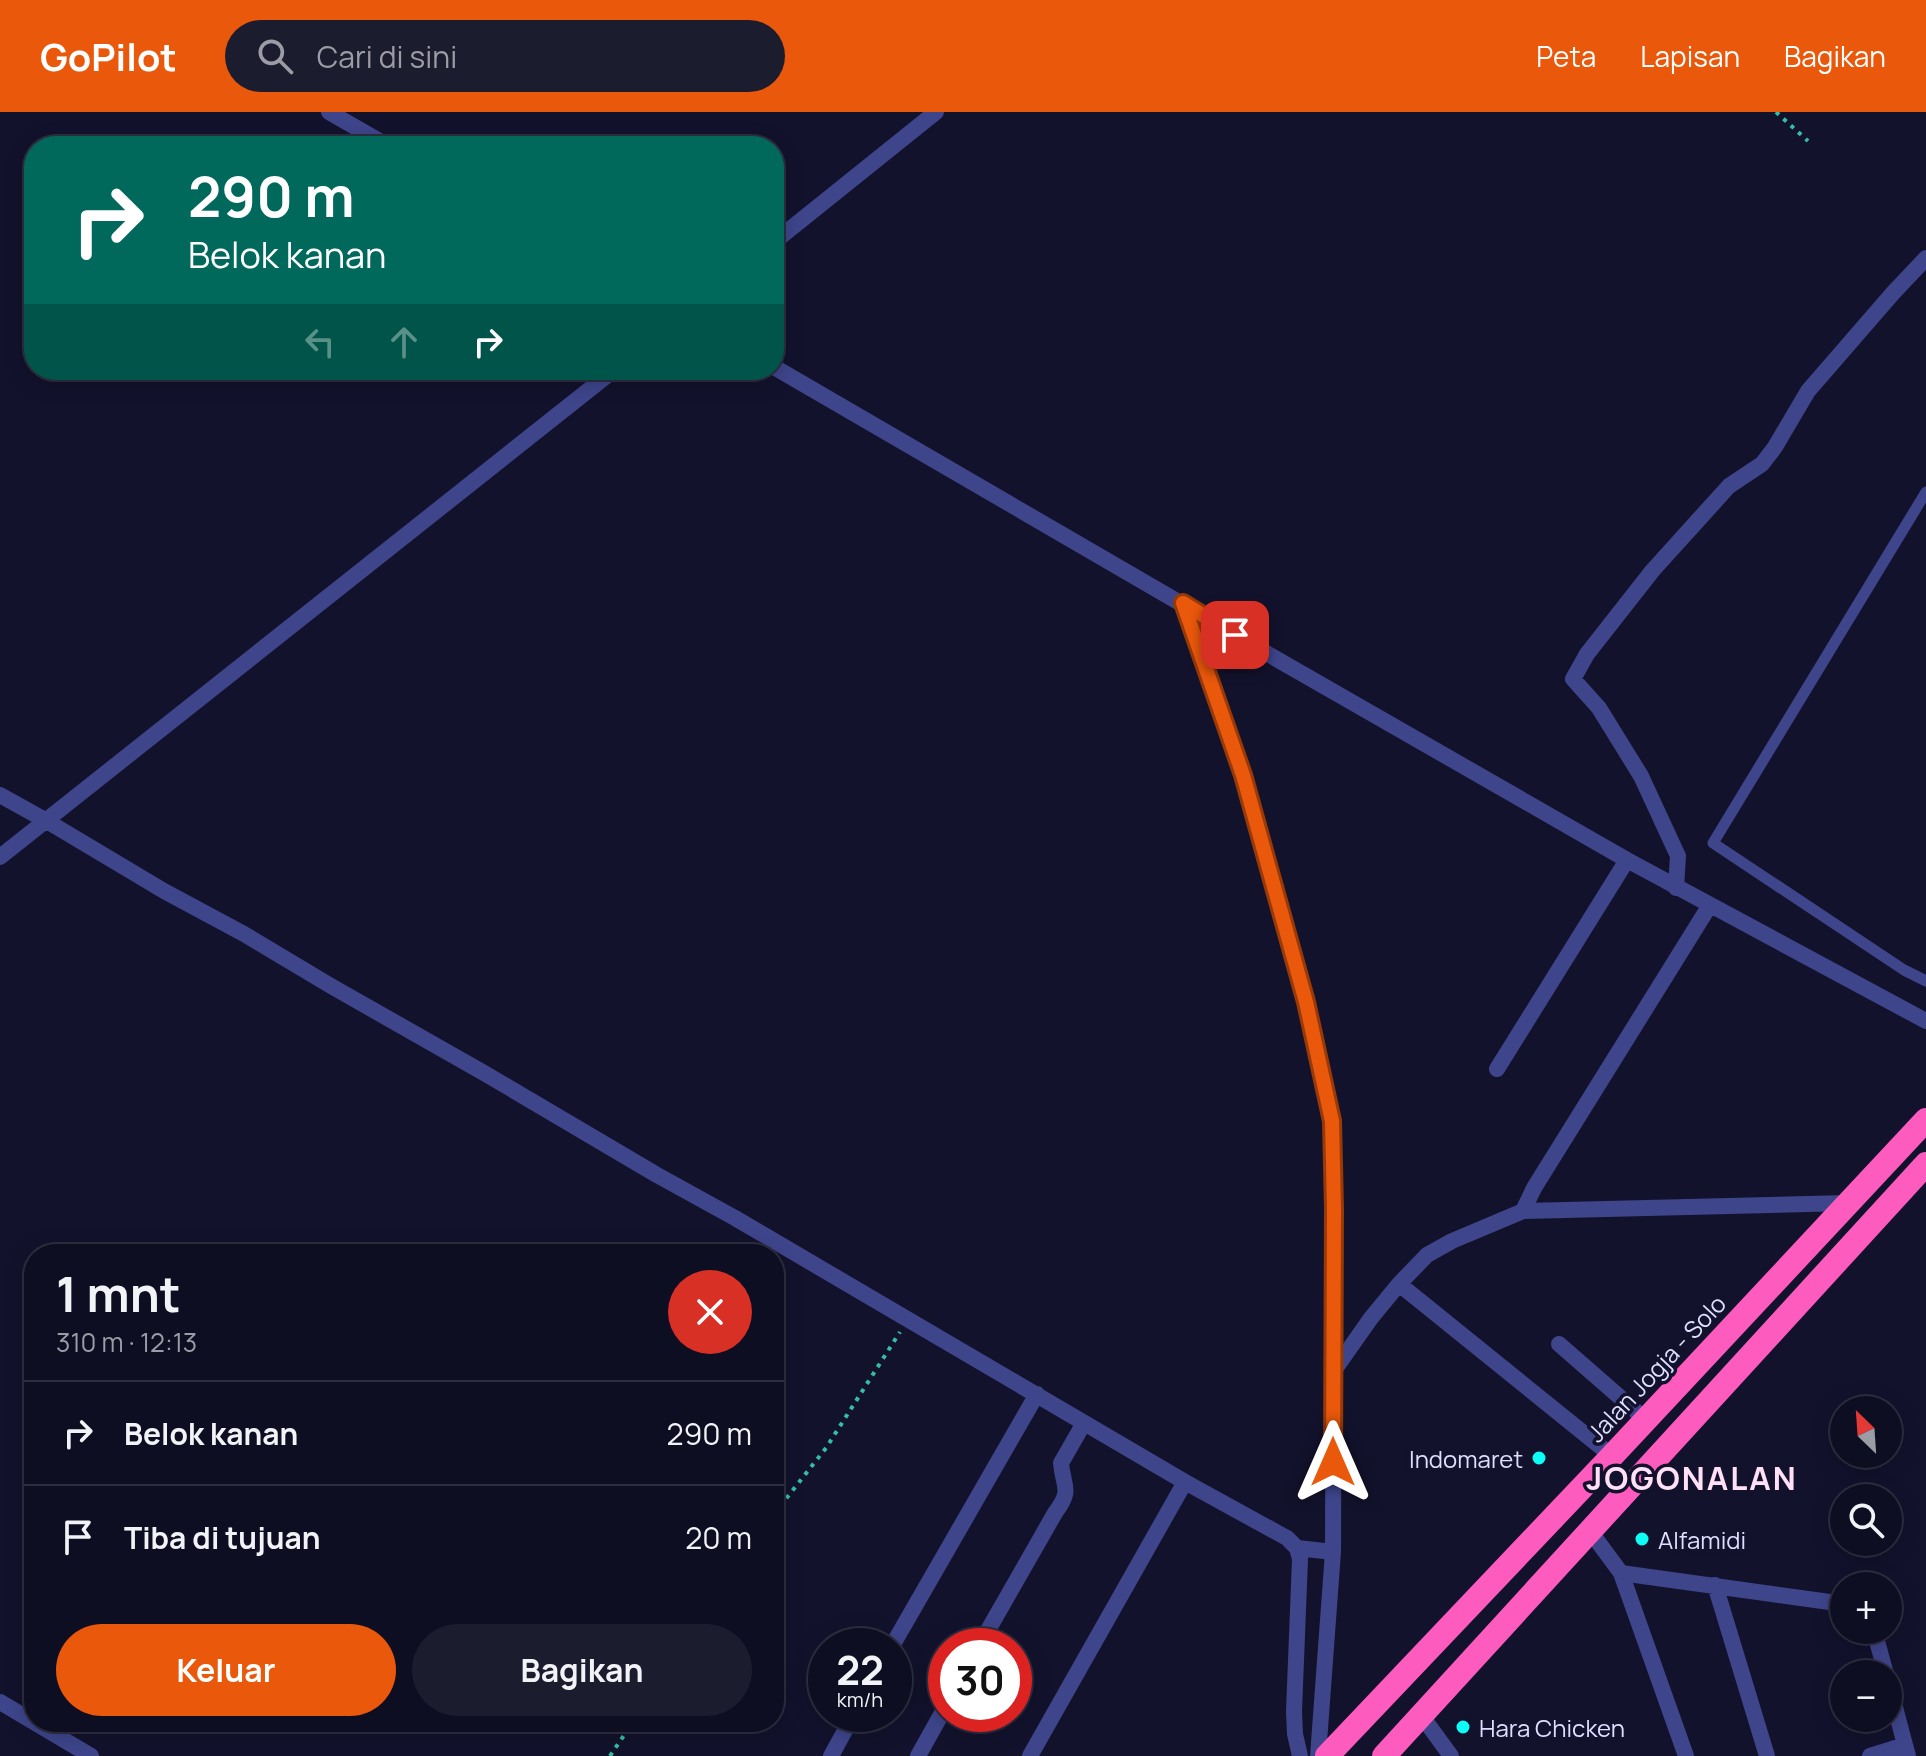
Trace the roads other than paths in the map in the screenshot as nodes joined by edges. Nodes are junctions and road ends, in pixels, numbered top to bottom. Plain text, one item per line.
1 (329, 112) edge
2 (936, 112) edge
3 (371, 136) edge
4 (784, 234) edge
5 (1926, 258) edge
6 (784, 373) edge
7 (601, 380) edge
8 (1926, 492) edge
9 (1183, 603) junction
10 (0, 795) edge
11 (45, 820) junction
12 (0, 857) edge
13 (1627, 860) junction
14 (1676, 888) junction
15 (1710, 905) junction
16 (1926, 981) edge
17 (1926, 1021) edge
18 (1497, 1069) dead end
19 (1926, 1120) edge
20 (1926, 1164) edge
21 (1848, 1203) junction
22 (1523, 1211) junction
23 (780, 1244) edge
24 (784, 1246) edge
25 (1399, 1284) junction
26 (1559, 1344) dead end
27 (1333, 1372) junction
28 (1037, 1394) junction
29 (1646, 1420) junction
30 (1084, 1423) junction
31 (1612, 1456) junction
32 (1185, 1482) junction
33 (1590, 1531) junction
34 (1297, 1548) junction
35 (1333, 1552) junction
36 (1621, 1573) junction
37 (1715, 1585) junction
38 (1830, 1602) edge
39 (902, 1628) edge
40 (989, 1628) edge
41 (0, 1702) edge
42 (1421, 1715) junction
43 (24, 1716) edge
44 (51, 1732) edge
45 (844, 1732) edge
46 (931, 1732) edge
47 (1906, 1751) edge
48 (91, 1756) edge
49 (831, 1756) edge
50 (918, 1756) edge
51 (1030, 1756) edge
52 (1300, 1756) edge
53 (1318, 1756) edge
54 (1327, 1756) edge
55 (1384, 1756) edge
56 (1451, 1756) edge
57 (1686, 1756) edge
58 (1767, 1756) edge
59 (1870, 1756) edge

1 - 3 street
2 - 4 street
5 - 14 street
6 - 9 street
7 - 11 street
8 - 16 lane
9 - 13 street
9 - 27 street
10 - 11 street
11 - 12 street
11 - 23 street
13 - 14 street
13 - 18 street
14 - 15 street
15 - 17 street
15 - 22 street
19 - 21 highway, Jalan Jogja - Solo
20 - 33 highway
21 - 22 street
21 - 29 highway, Jalan Jogja - Solo
22 - 25 street
24 - 28 street
25 - 27 street
25 - 31 street
26 - 29 street
27 - 35 street
28 - 30 street
28 - 39 street
29 - 31 highway, Jalan Jogja - Solo
30 - 32 street
30 - 40 street
31 - 54 highway, Jalan Jogja - Solo
32 - 34 street
32 - 51 street
33 - 36 street
33 - 42 highway
34 - 35 street
34 - 52 street
35 - 53 street
36 - 37 street
36 - 57 street
37 - 38 street
37 - 58 street
41 - 43 street
42 - 55 highway
42 - 56 street
44 - 48 street
45 - 49 street
46 - 50 street
47 - 59 street

